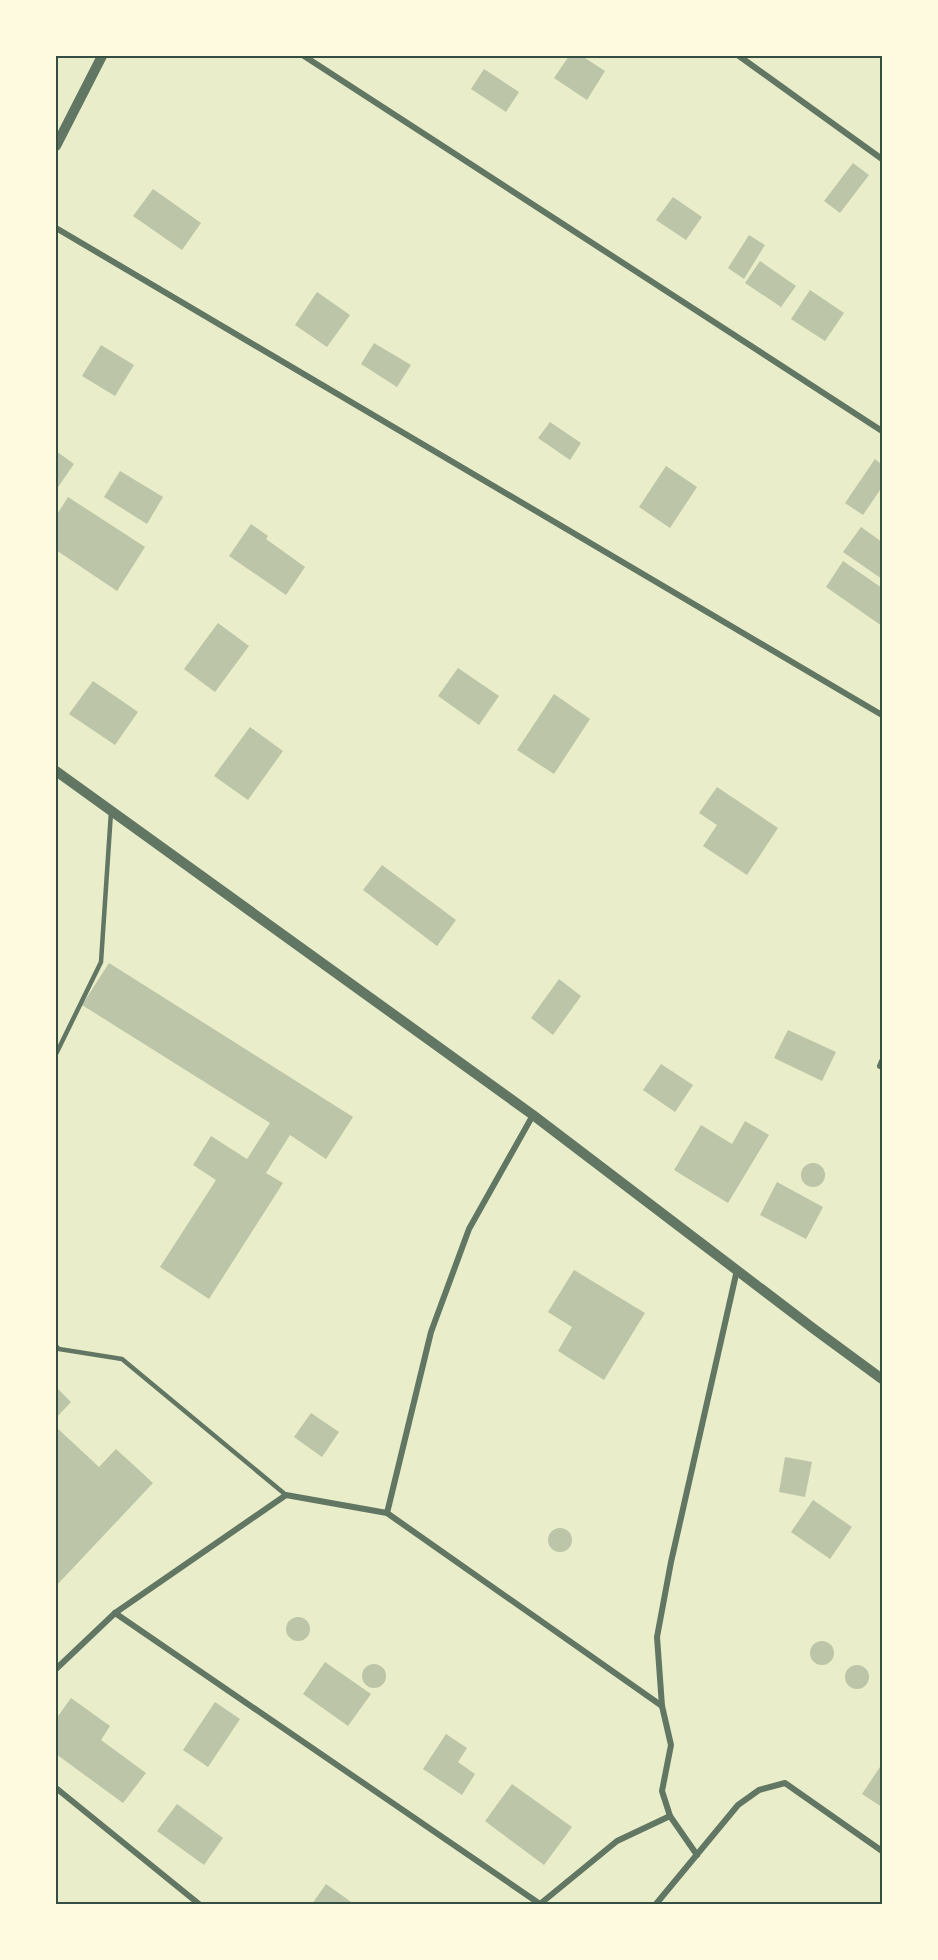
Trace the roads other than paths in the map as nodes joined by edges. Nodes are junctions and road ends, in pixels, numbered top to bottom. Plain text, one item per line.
1 (102, 56) edge
2 (304, 56) edge
3 (739, 56) edge
4 (56, 146) edge
5 (882, 159) edge
6 (56, 228) edge
7 (882, 431) edge
8 (882, 715) edge
9 (56, 771) edge
10 (111, 812) junction
11 (56, 1054) edge
12 (533, 1114) junction
13 (737, 1270) junction
14 (56, 1346) edge
15 (882, 1379) edge
16 (286, 1495) junction
17 (387, 1513) junction
18 (116, 1613) junction
19 (56, 1669) edge
20 (662, 1706) junction
21 (56, 1788) edge
22 (670, 1816) junction
23 (882, 1851) edge
24 (697, 1855) junction
25 (540, 1904) edge
26 (199, 1905) edge
27 (656, 1905) edge

1 - 4 street
2 - 7 street
3 - 5 street
6 - 8 street
9 - 10 street
10 - 11 lane
10 - 12 street
12 - 13 street
12 - 17 street
13 - 15 street
13 - 20 street
14 - 16 lane
16 - 17 street
16 - 18 street
17 - 20 street
18 - 19 street
18 - 25 street
20 - 22 street
21 - 26 street
22 - 24 street
22 - 25 street
23 - 24 street
24 - 27 street

